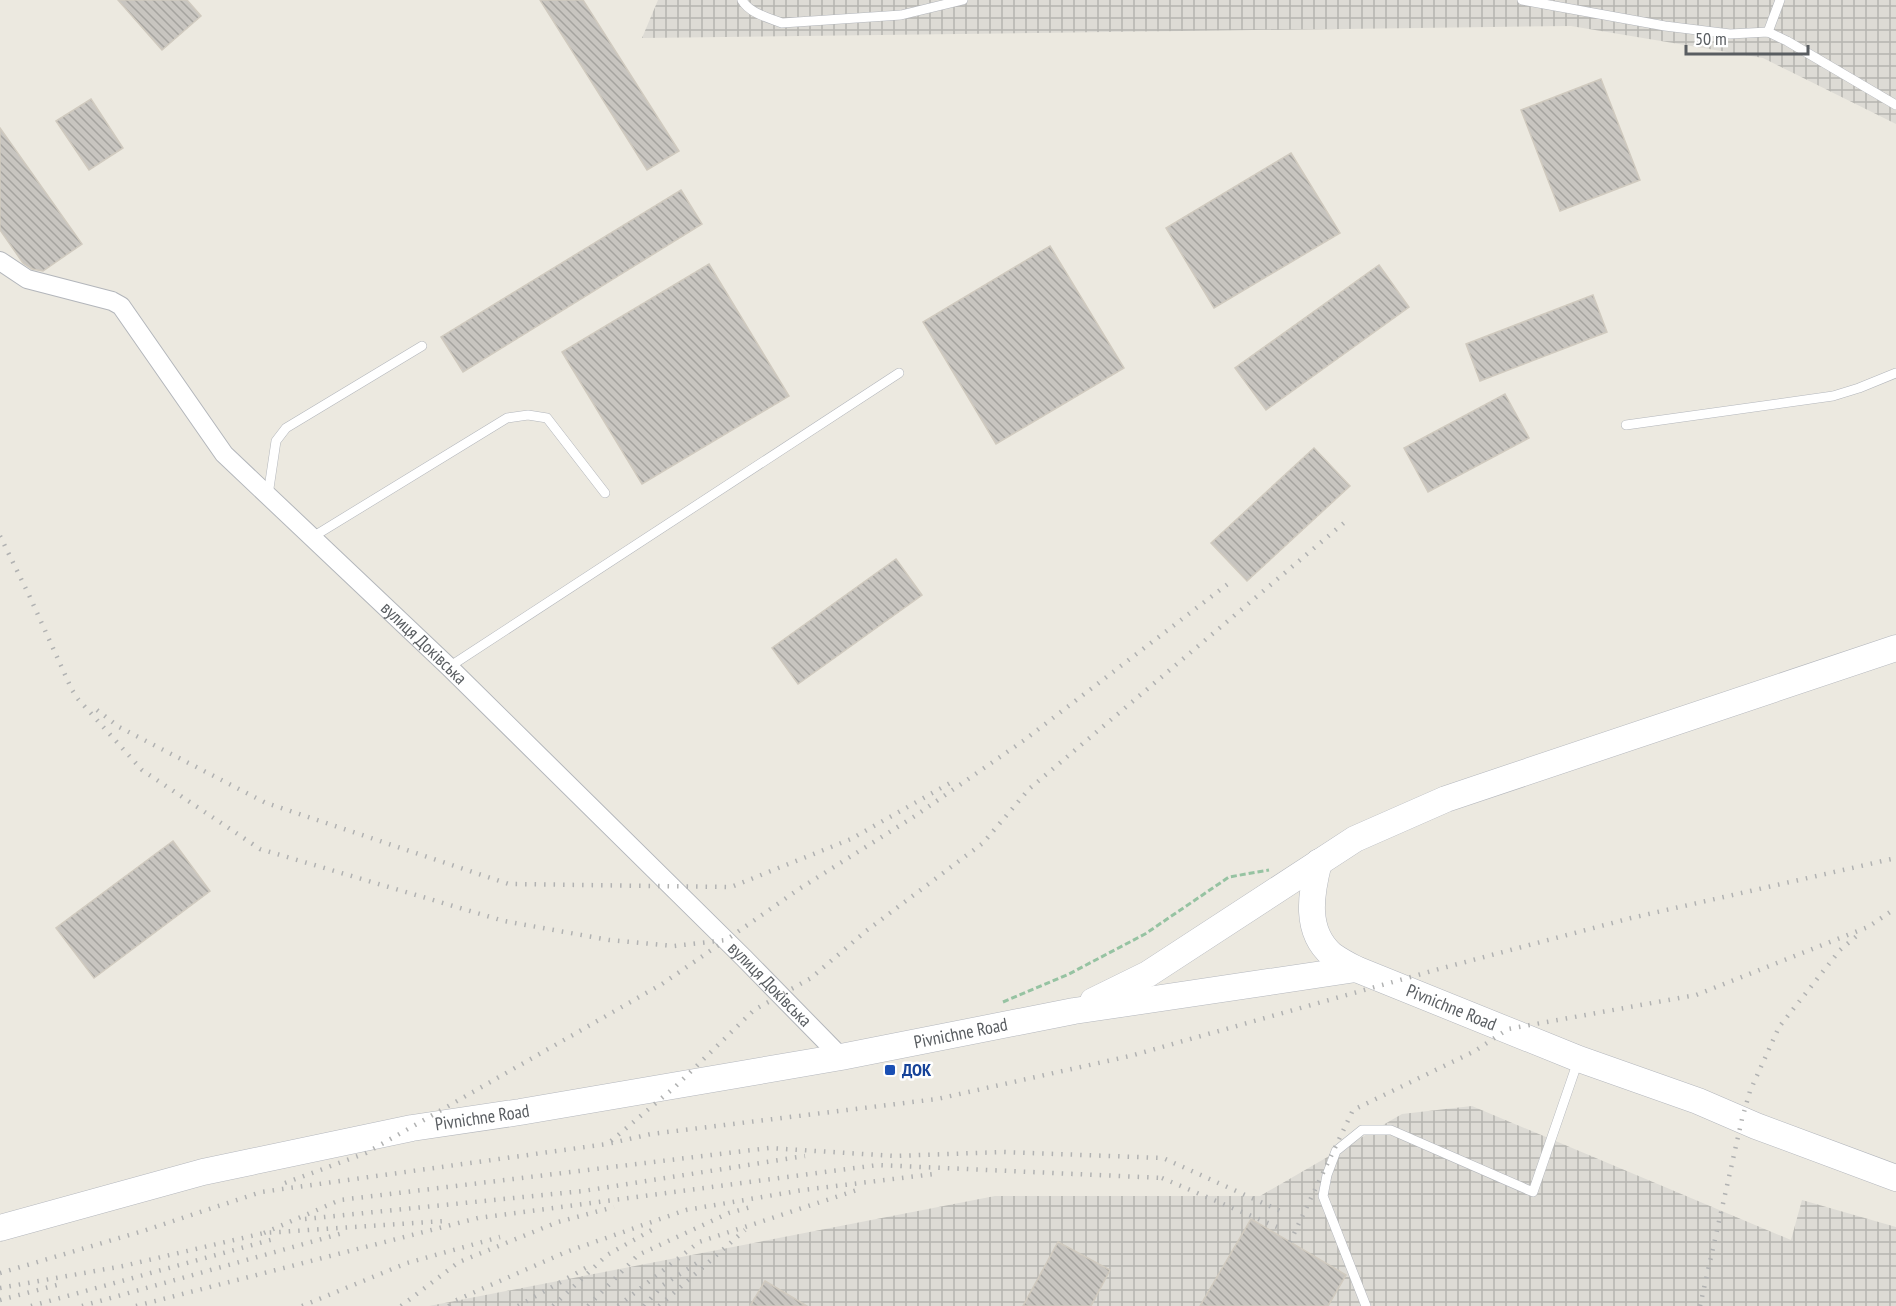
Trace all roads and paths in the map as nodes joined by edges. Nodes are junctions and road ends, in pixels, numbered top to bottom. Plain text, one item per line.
1 (744, 0) edge
2 (963, 0) edge
3 (1522, 0) edge
4 (1780, 0) edge
5 (1768, 32) junction
6 (1896, 105) edge
7 (0, 261) edge
8 (422, 346) dead end
9 (899, 373) dead end
10 (1896, 373) edge
11 (1626, 425) dead end
12 (605, 493) dead end
13 (268, 495) junction
14 (311, 538) junction
15 (1896, 648) edge
16 (449, 667) junction
17 (1319, 862) junction
18 (1270, 870) dead end
19 (1356, 969) junction
20 (996, 1006) dead end
21 (1074, 1011) junction
22 (841, 1057) junction
23 (1579, 1059) junction
24 (1896, 1178) edge
25 (0, 1228) edge
26 (1366, 1306) edge

1 - 2 lane
3 - 5 lane
4 - 5 lane
5 - 6 lane
7 - 13 street, вулиця Доківська
8 - 13 lane
9 - 16 lane
10 - 11 lane
12 - 14 lane
13 - 14 street, вулиця Доківська
14 - 16 street, вулиця Доківська
15 - 17 main road
16 - 22 street, вулиця Доківська
17 - 19 main road
17 - 21 main road
18 - 20 path
19 - 21 main road, Pivnichne Road
19 - 23 main road, Pivnichne Road
21 - 22 main road, Pivnichne Road
22 - 25 main road, Pivnichne Road
23 - 24 main road, Pivnichne Road
23 - 26 lane

